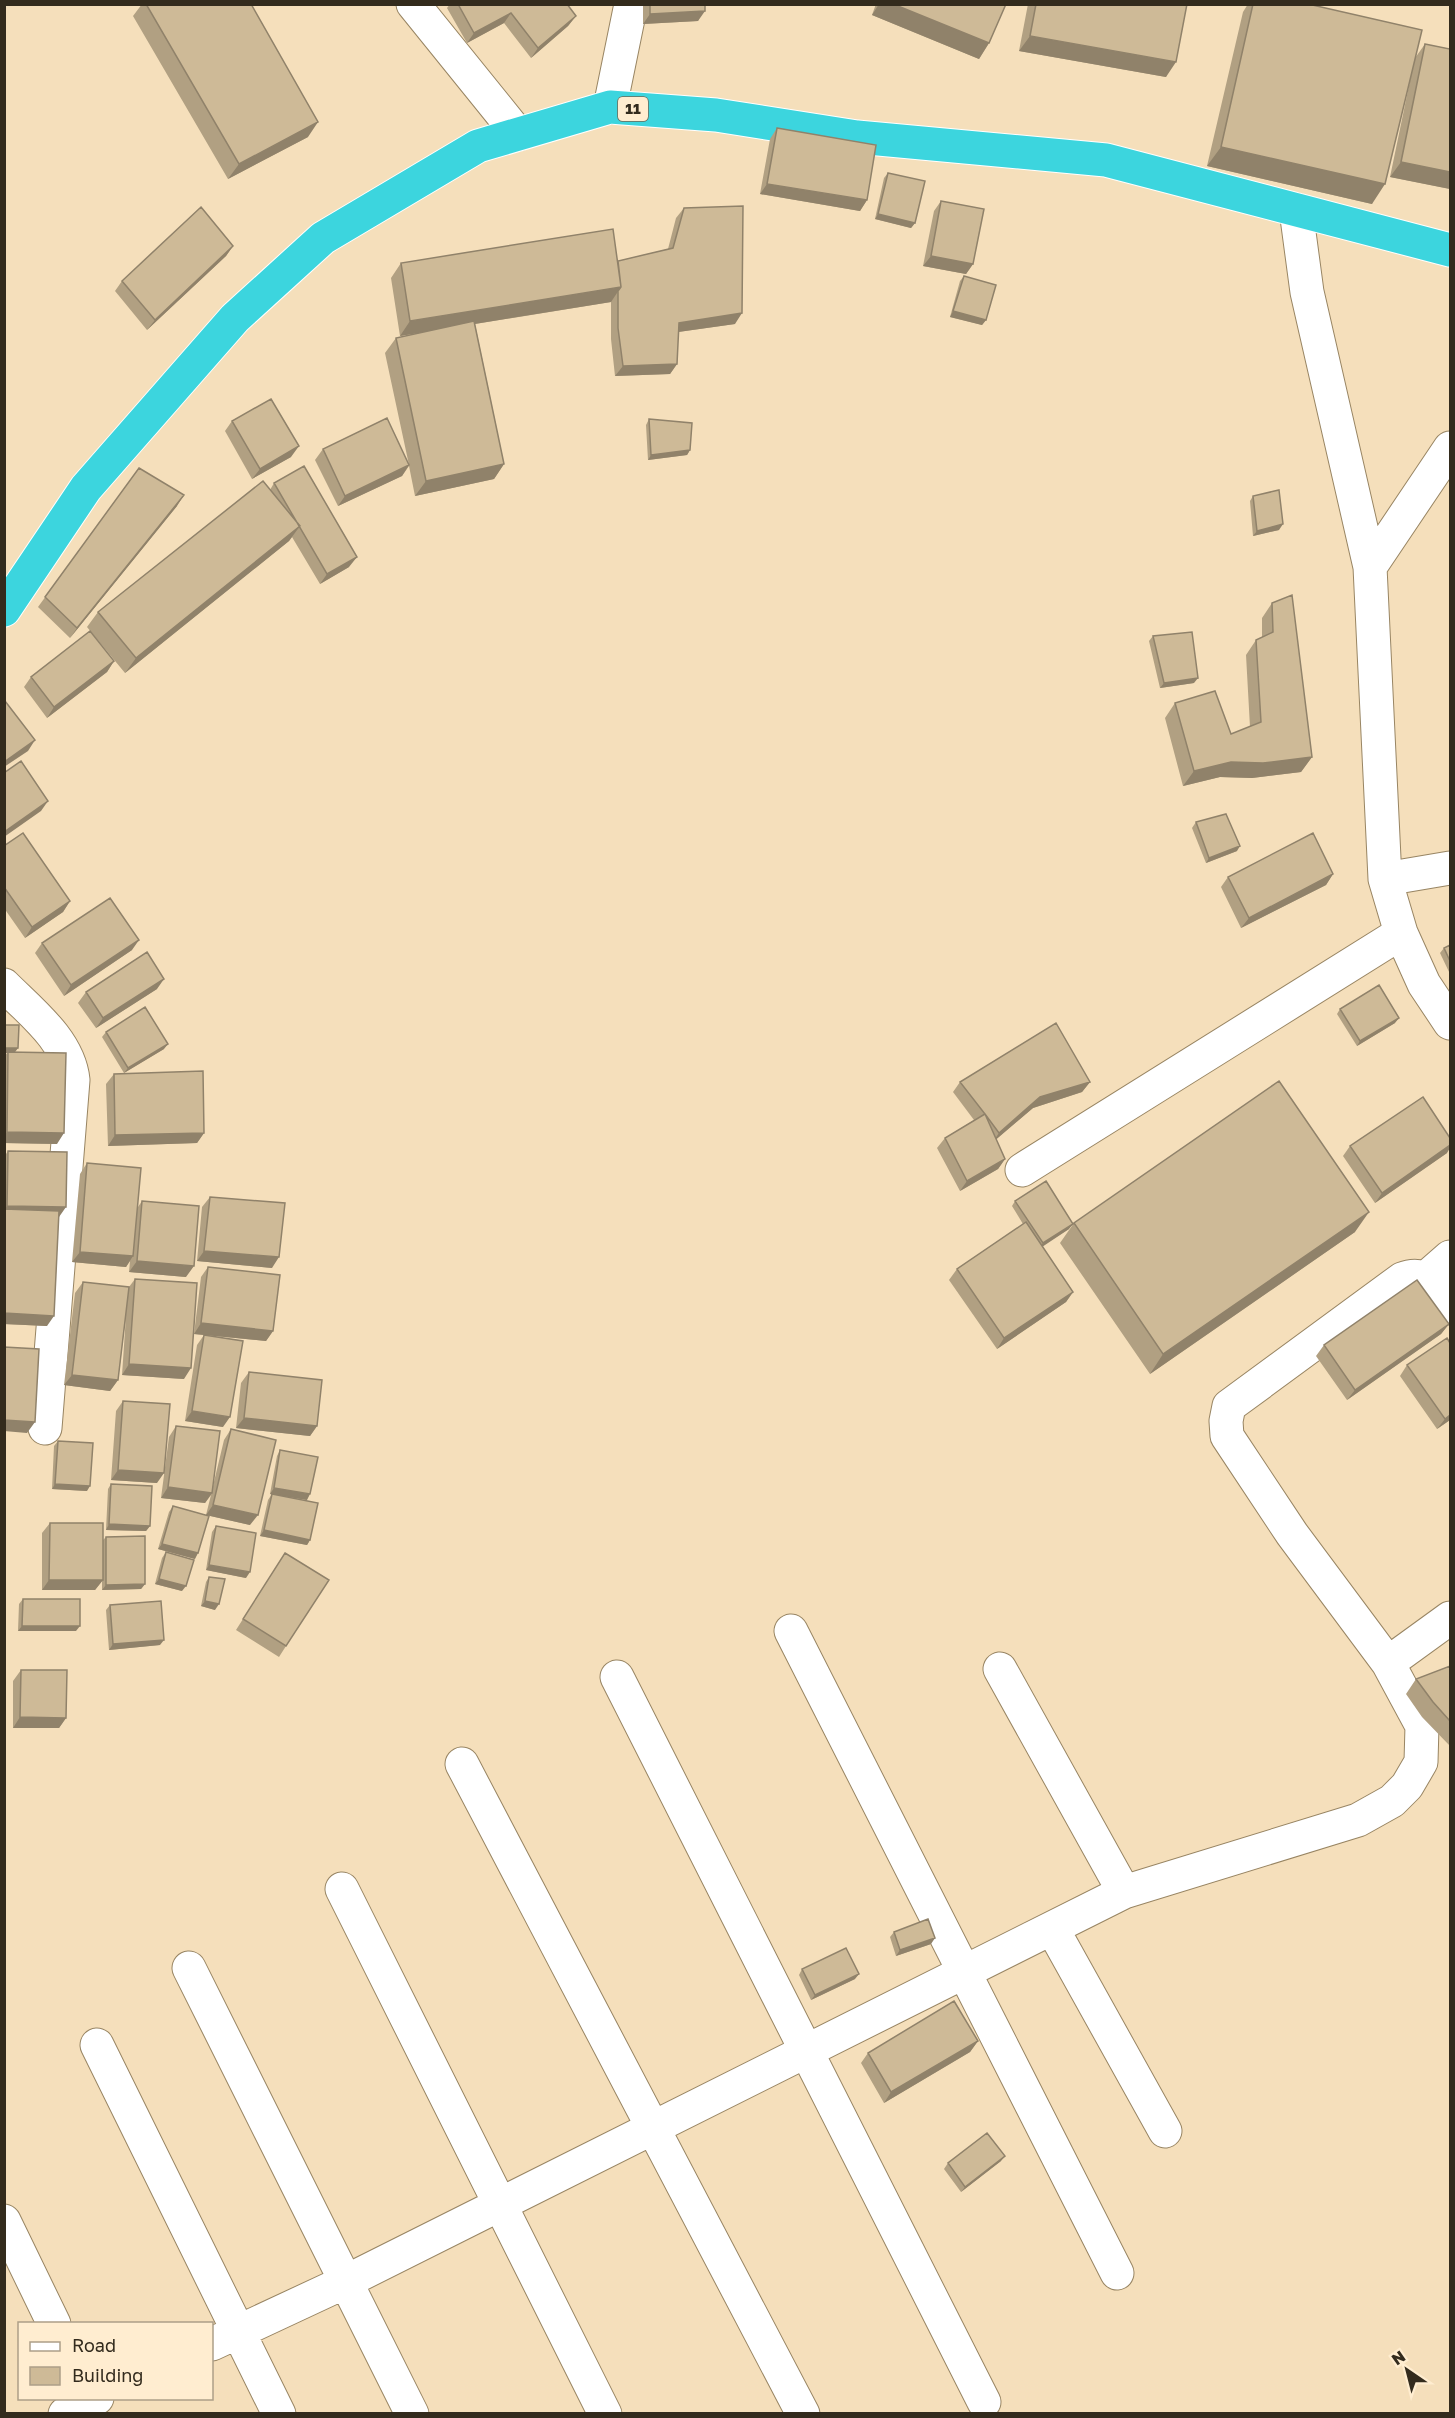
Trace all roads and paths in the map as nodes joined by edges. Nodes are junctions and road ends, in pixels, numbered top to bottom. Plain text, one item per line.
1 (413, 4) edge
2 (632, 4) edge
3 (610, 107) junction
4 (518, 134) junction
5 (1296, 210) junction
6 (1450, 250) edge
7 (1450, 448) edge
8 (1370, 567) junction
9 (4, 610) edge
10 (1450, 868) edge
11 (1385, 879) junction
12 (1401, 933) junction
13 (4, 985) edge
14 (1450, 1023) edge
15 (1022, 1170) dead end
16 (1438, 1268) edge
17 (1450, 1308) edge
18 (45, 1428) dead end
19 (1450, 1618) edge
20 (791, 1631) dead end
21 (1388, 1663) junction
22 (1000, 1669) dead end
23 (617, 1677) dead end
24 (462, 1764) dead end
25 (342, 1889) dead end
26 (1124, 1892) junction
27 (1052, 1928) junction
28 (189, 1968) dead end
29 (964, 1973) junction
30 (97, 2044) dead end
31 (805, 2051) junction
32 (652, 2128) junction
33 (1165, 2131) dead end
34 (501, 2203) junction
35 (4, 2221) edge
36 (1118, 2273) dead end
37 (345, 2282) junction
38 (53, 2322) edge
39 (225, 2337) edge
40 (984, 2402) dead end
41 (279, 2414) edge
42 (412, 2414) edge
43 (605, 2414) edge
44 (803, 2414) edge

1 - 4 street
2 - 3 street
3 - 4 highway, 11
3 - 5 highway, 11
4 - 9 highway, 11
5 - 6 highway, 11
5 - 8 street
7 - 8 street
8 - 11 street
10 - 11 street
11 - 12 street
12 - 14 street
12 - 15 street
13 - 18 street
16 - 17 street
16 - 21 street
19 - 21 street
20 - 29 street
21 - 26 street
22 - 26 street
23 - 31 street
24 - 32 street
25 - 34 street
26 - 27 street
27 - 29 street
27 - 33 street
28 - 37 street
29 - 31 street
29 - 36 street
30 - 39 street
31 - 32 street
31 - 40 street
32 - 34 street
32 - 44 street
34 - 37 street
34 - 43 street
35 - 38 street
37 - 39 street
37 - 42 street
39 - 41 street

